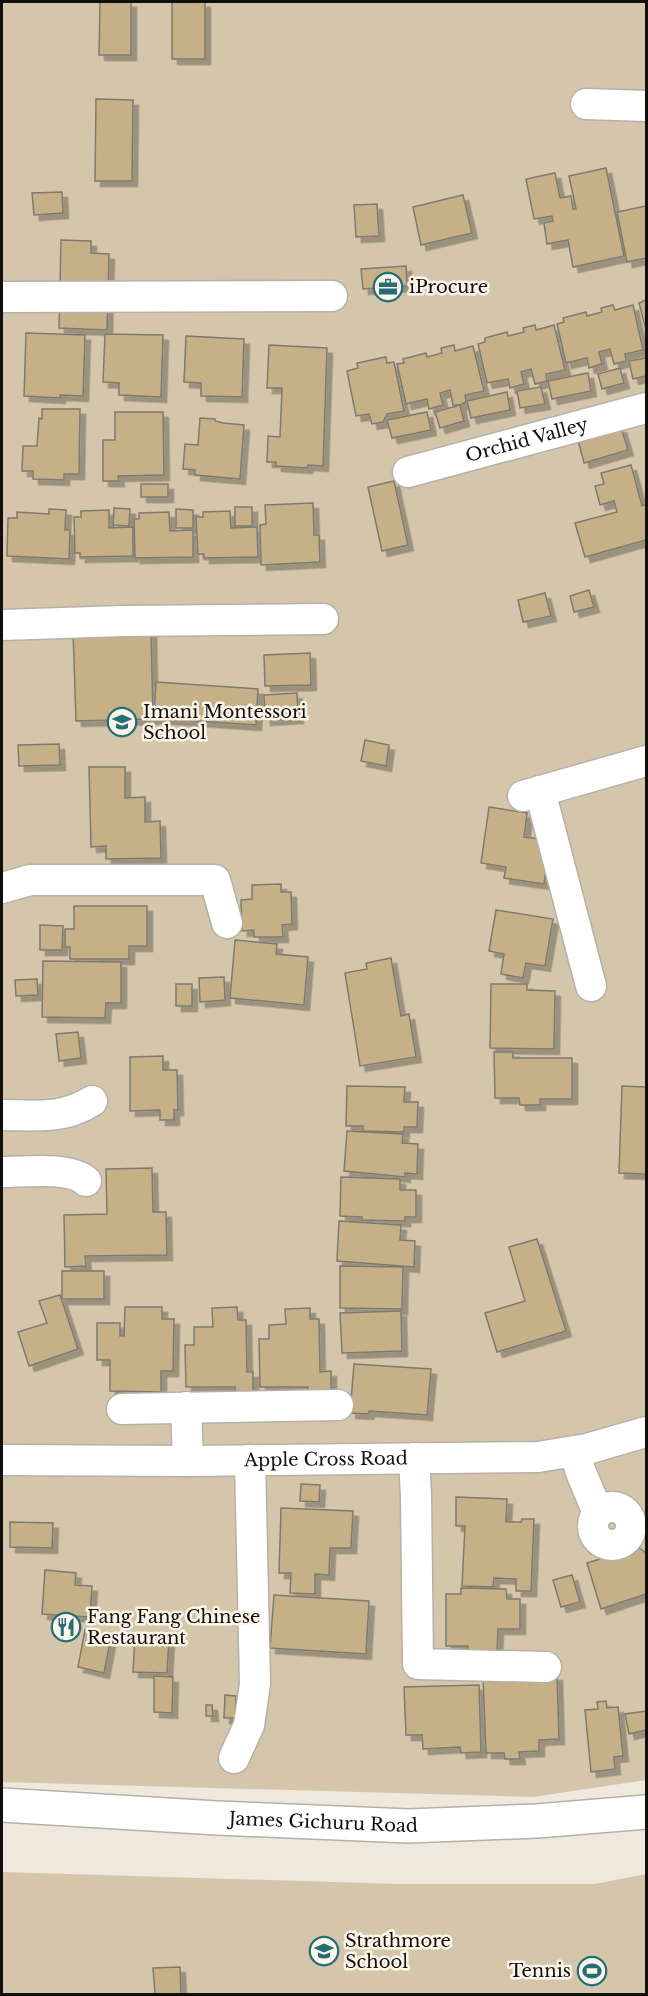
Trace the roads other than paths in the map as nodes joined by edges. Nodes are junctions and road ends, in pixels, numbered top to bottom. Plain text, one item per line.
1 (586, 104) dead end
2 (646, 106) edge
3 (332, 296) dead end
4 (2, 297) edge
5 (646, 408) edge
6 (408, 472) dead end
7 (323, 619) dead end
8 (2, 625) edge
9 (646, 761) edge
10 (3, 887) edge
11 (227, 923) dead end
12 (591, 986) dead end
13 (92, 1101) dead end
14 (2, 1115) edge
15 (2, 1172) edge
16 (86, 1181) dead end
17 (338, 1406) dead end
18 (186, 1407) junction
19 (122, 1409) dead end
20 (646, 1432) edge
21 (575, 1451) junction
22 (414, 1458) junction
23 (2, 1460) edge
24 (250, 1460) junction
25 (188, 1461) junction
26 (598, 1513) dead end
27 (546, 1667) dead end
28 (234, 1758) dead end
29 (2, 1805) edge
30 (646, 1812) edge

1 - 2 street
3 - 4 street
5 - 6 street, Orchid Valley
7 - 8 street
9 - 12 street
10 - 11 street
13 - 14 street
15 - 16 street
17 - 18 street
18 - 19 street
18 - 25 street
20 - 21 street, Apple Cross Road
21 - 22 street, Apple Cross Road
21 - 26 street
22 - 24 street, Apple Cross Road
22 - 27 street
23 - 25 street, Apple Cross Road
24 - 25 street, Apple Cross Road
24 - 28 street
29 - 30 main road, James Gichuru Road

